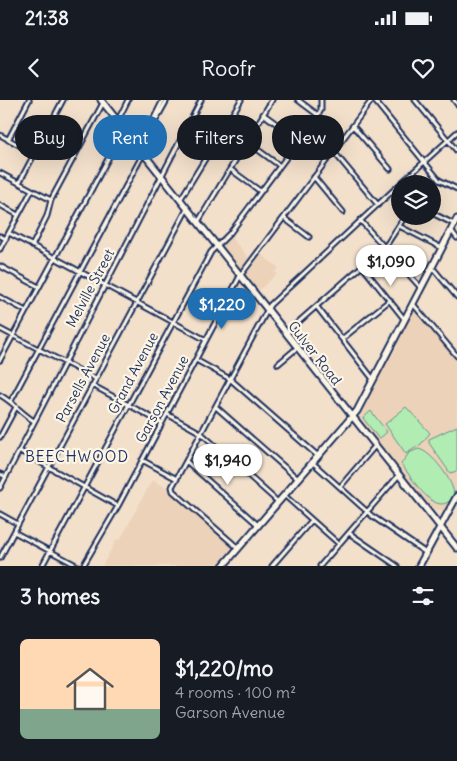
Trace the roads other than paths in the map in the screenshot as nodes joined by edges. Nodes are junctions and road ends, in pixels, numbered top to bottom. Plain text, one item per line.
1 (29, 100) edge
2 (128, 100) edge
3 (165, 100) edge
4 (201, 100) edge
5 (241, 100) edge
6 (272, 100) edge
7 (298, 100) edge
8 (321, 100) edge
9 (373, 100) edge
10 (415, 100) edge
11 (454, 100) edge
12 (62, 101) edge
13 (102, 102) edge
14 (457, 104) edge
15 (263, 114) joint
16 (54, 115) edge
17 (112, 115) edge
18 (120, 115) edge
19 (158, 115) edge
20 (318, 115) joint
21 (272, 120) edge
22 (353, 126) junction
23 (457, 132) edge
24 (0, 135) edge
25 (344, 138) edge
26 (8, 140) junction
27 (448, 140) junction
28 (15, 144) edge
29 (457, 151) edge
30 (262, 153) edge
31 (30, 160) edge
32 (107, 160) edge
33 (136, 160) edge
34 (148, 160) edge
35 (235, 160) edge
36 (284, 160) edge
37 (328, 160) edge
38 (341, 160) edge
39 (424, 162) junction
40 (280, 166) junction
41 (230, 169) junction
42 (390, 169) dead end
43 (0, 173) edge
44 (410, 175) edge
45 (314, 177) junction
46 (162, 178) junction
47 (19, 183) junction
48 (457, 189) edge
49 (32, 190) junction
50 (260, 191) junction
51 (391, 193) edge
52 (51, 200) junction
53 (180, 201) junction
54 (0, 205) edge
55 (378, 205) junction
56 (187, 209) junction
57 (343, 212) dead end
58 (18, 215) junction
59 (441, 216) edge
60 (284, 218) junction
61 (360, 220) junction
62 (456, 221) edge
63 (197, 223) junction
64 (399, 226) joint
65 (451, 230) junction
66 (9, 233) junction
67 (0, 236) edge
68 (309, 237) dead end
69 (457, 238) edge
70 (6, 239) junction
71 (216, 245) junction
72 (32, 246) junction
73 (385, 246) junction
74 (442, 248) junction
75 (0, 250) edge
76 (55, 258) junction
77 (0, 266) edge
78 (362, 266) junction
79 (432, 267) junction
80 (79, 272) junction
81 (240, 276) junction
82 (105, 284) junction
83 (39, 287) junction
84 (421, 288) junction
85 (0, 297) edge
86 (457, 297) edge
87 (390, 300) junction
88 (137, 302) junction
89 (413, 304) junction
90 (317, 308) junction
91 (267, 310) junction
92 (26, 311) junction
93 (405, 320) junction
94 (174, 321) junction
95 (0, 329) edge
96 (286, 333) junction
97 (13, 336) junction
98 (342, 339) junction
99 (207, 340) junction
100 (298, 348) junction
101 (38, 349) junction
102 (457, 356) edge
103 (0, 360) edge
104 (196, 360) junction
105 (64, 362) junction
106 (278, 364) dead end
107 (96, 379) junction
108 (230, 379) junction
109 (374, 379) junction
110 (92, 385) junction
111 (0, 395) edge
112 (11, 401) junction
113 (128, 404) junction
114 (16, 407) junction
115 (216, 407) junction
116 (167, 414) junction
117 (352, 417) junction
118 (34, 421) junction
119 (162, 422) junction
120 (201, 433) junction
121 (0, 437) edge
122 (375, 446) junction
123 (20, 451) junction
124 (318, 456) junction
125 (142, 460) junction
126 (186, 461) junction
127 (313, 463) junction
128 (48, 467) junction
129 (0, 474) edge
130 (398, 475) junction
131 (6, 477) junction
132 (177, 479) junction
133 (298, 479) junction
134 (340, 487) junction
135 (0, 488) edge
136 (84, 488) junction
137 (284, 495) junction
138 (457, 496) edge
139 (278, 502) junction
140 (118, 506) junction
141 (367, 511) junction
142 (0, 514) edge
143 (312, 520) junction
144 (18, 524) junction
145 (258, 525) junction
146 (440, 527) junction
147 (14, 532) junction
148 (348, 533) junction
149 (339, 544) junction
150 (238, 548) junction
151 (457, 548) edge
152 (50, 551) junction
153 (426, 553) junction
154 (0, 558) edge
155 (42, 566) edge
156 (78, 566) edge
157 (83, 566) edge
158 (223, 566) edge
159 (272, 566) edge
160 (320, 566) edge
161 (397, 566) edge
162 (419, 566) edge

1 - 26 street
2 - 18 street
3 - 19 street
4 - 46 street, Melville Street
5 - 53 street
6 - 15 street
7 - 20 street
8 - 20 street, Grand Avenue
9 - 22 street, Garson Avenue
9 - 39 street
10 - 27 street
11 - 14 street
12 - 16 street
13 - 17 main road, Culver Road
13 - 52 street
15 - 21 street
22 - 25 street, Garson Avenue
22 - 42 street
23 - 27 street
24 - 26 street
26 - 28 street
27 - 29 street
27 - 39 street
30 - 40 street
31 - 47 street
32 - 76 street
33 - 80 street
34 - 46 main road, Culver Road
35 - 41 street
36 - 40 street, Grand Avenue
37 - 45 street, Garson Avenue
38 - 55 street
39 - 44 street
39 - 48 street
40 - 50 street, Grand Avenue
41 - 50 street
41 - 63 street
43 - 47 street
45 - 57 street
45 - 60 street, Garson Avenue
46 - 53 main road, Culver Road
46 - 82 street, Melville Street
47 - 49 street
49 - 52 street
49 - 58 street
50 - 71 street, Grand Avenue
51 - 55 street
52 - 72 street
53 - 56 main road, Culver Road
54 - 58 street
55 - 61 street
56 - 63 main road, Culver Road
56 - 88 street, Parsells Avenue
58 - 66 street
59 - 62 street
60 - 68 street
60 - 81 street, Garson Avenue
61 - 73 street
61 - 91 street
62 - 65 main road
63 - 71 main road, Culver Road
64 - 73 street
64 - 74 street
65 - 69 street
65 - 74 main road
66 - 70 street
66 - 72 street
67 - 70 street
70 - 75 street
71 - 81 main road, Culver Road
71 - 94 street, Grand Avenue
72 - 76 street
73 - 78 street
73 - 84 street
74 - 79 main road
76 - 80 street
76 - 83 street
77 - 83 street
78 - 87 street
78 - 90 street
79 - 84 main road
79 - 86 street
80 - 82 street
80 - 101 street
81 - 91 main road, Culver Road
81 - 99 street, Garson Avenue
82 - 88 street
82 - 105 street, Melville Street
83 - 92 street
84 - 89 main road
85 - 92 street
87 - 93 street
87 - 98 street
88 - 94 street
88 - 107 street, Parsells Avenue
89 - 93 main road
89 - 102 street
90 - 96 street
90 - 98 street
91 - 96 main road, Culver Road
91 - 108 street
92 - 97 street
93 - 109 main road
94 - 99 street
94 - 113 street, Grand Avenue
95 - 97 street
96 - 100 main road, Culver Road
97 - 101 street
97 - 103 street
98 - 109 street
99 - 104 street, Garson Avenue
100 - 106 street
100 - 117 main road, Culver Road
101 - 105 street
101 - 112 street
104 - 108 street
104 - 116 street, Garson Avenue
105 - 107 street
105 - 118 street, Melville Street
107 - 110 street, Parsells Avenue
108 - 115 street
108 - 124 street
109 - 117 main road
110 - 113 street
110 - 128 street, Parsells Avenue
111 - 112 street
112 - 114 street
113 - 119 street
113 - 136 street, Grand Avenue
114 - 118 street
114 - 121 street
115 - 120 street
115 - 133 street
116 - 119 street, Garson Avenue
116 - 120 street
117 - 122 main road, Culver Road
117 - 124 main road
118 - 123 street, Melville Street
119 - 125 street, Garson Avenue
120 - 126 street
120 - 139 street
122 - 130 main road, Culver Road
122 - 134 street
123 - 128 street
123 - 131 street, Melville Street
124 - 127 main road
125 - 132 street
125 - 140 street, Garson Avenue
126 - 132 street
126 - 145 street
127 - 133 main road
127 - 134 street
128 - 136 street
128 - 144 street, Parsells Avenue
129 - 131 street
130 - 141 street
130 - 146 main road, Culver Road
131 - 135 street, Melville Street
132 - 150 street
133 - 137 main road
134 - 141 street
136 - 140 street
136 - 152 street, Grand Avenue
137 - 139 main road
137 - 143 street
138 - 146 main road
139 - 145 main road
140 - 157 street, Garson Avenue
141 - 148 street
141 - 153 street
142 - 144 street
143 - 149 street
143 - 159 street
144 - 147 street, Parsells Avenue
145 - 150 main road
146 - 151 main road, Culver Road
146 - 153 main road
147 - 152 street
147 - 154 street, Parsells Avenue
148 - 149 street
148 - 161 street
149 - 160 street
150 - 158 main road
152 - 155 street, Grand Avenue
152 - 156 street
153 - 162 main road

